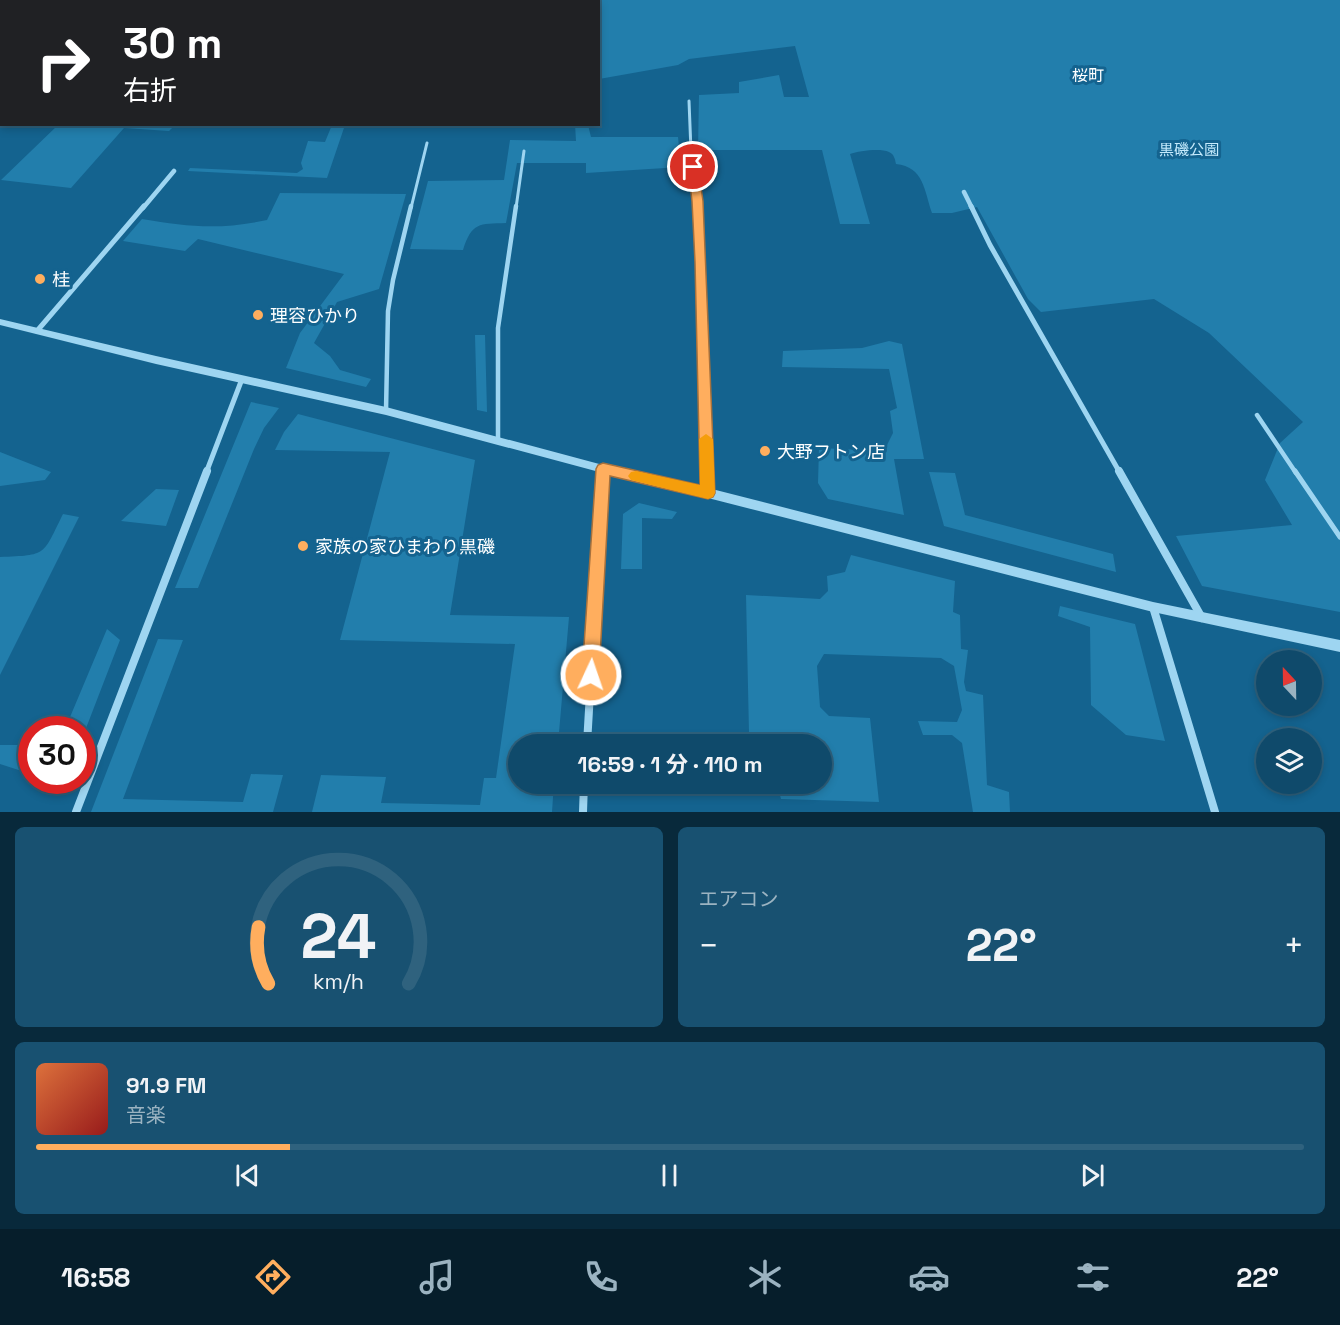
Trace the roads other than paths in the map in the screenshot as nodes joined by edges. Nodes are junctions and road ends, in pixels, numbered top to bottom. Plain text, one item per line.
1 (689, 101) dead end
2 (427, 143) dead end
3 (524, 151) dead end
4 (174, 171) dead end
5 (964, 192) dead end
6 (0, 322) edge
7 (37, 331) junction
8 (242, 379) junction
9 (386, 411) junction
10 (1257, 415) dead end
11 (498, 441) junction
12 (603, 469) junction
13 (708, 493) junction
14 (1340, 537) edge
15 (1153, 607) junction
16 (1202, 618) junction
17 (1340, 646) edge
18 (588, 734) edge
19 (584, 794) edge
20 (76, 812) edge
21 (583, 812) edge
22 (1215, 812) edge

1 - 13 lane
2 - 9 lane
3 - 11 lane
4 - 7 street
5 - 16 street
6 - 7 street
7 - 8 street
8 - 9 street
8 - 20 street
9 - 11 street
10 - 14 lane
11 - 12 street
12 - 13 street
12 - 18 street
13 - 15 street
15 - 16 street
15 - 22 street
16 - 17 street
19 - 21 street

